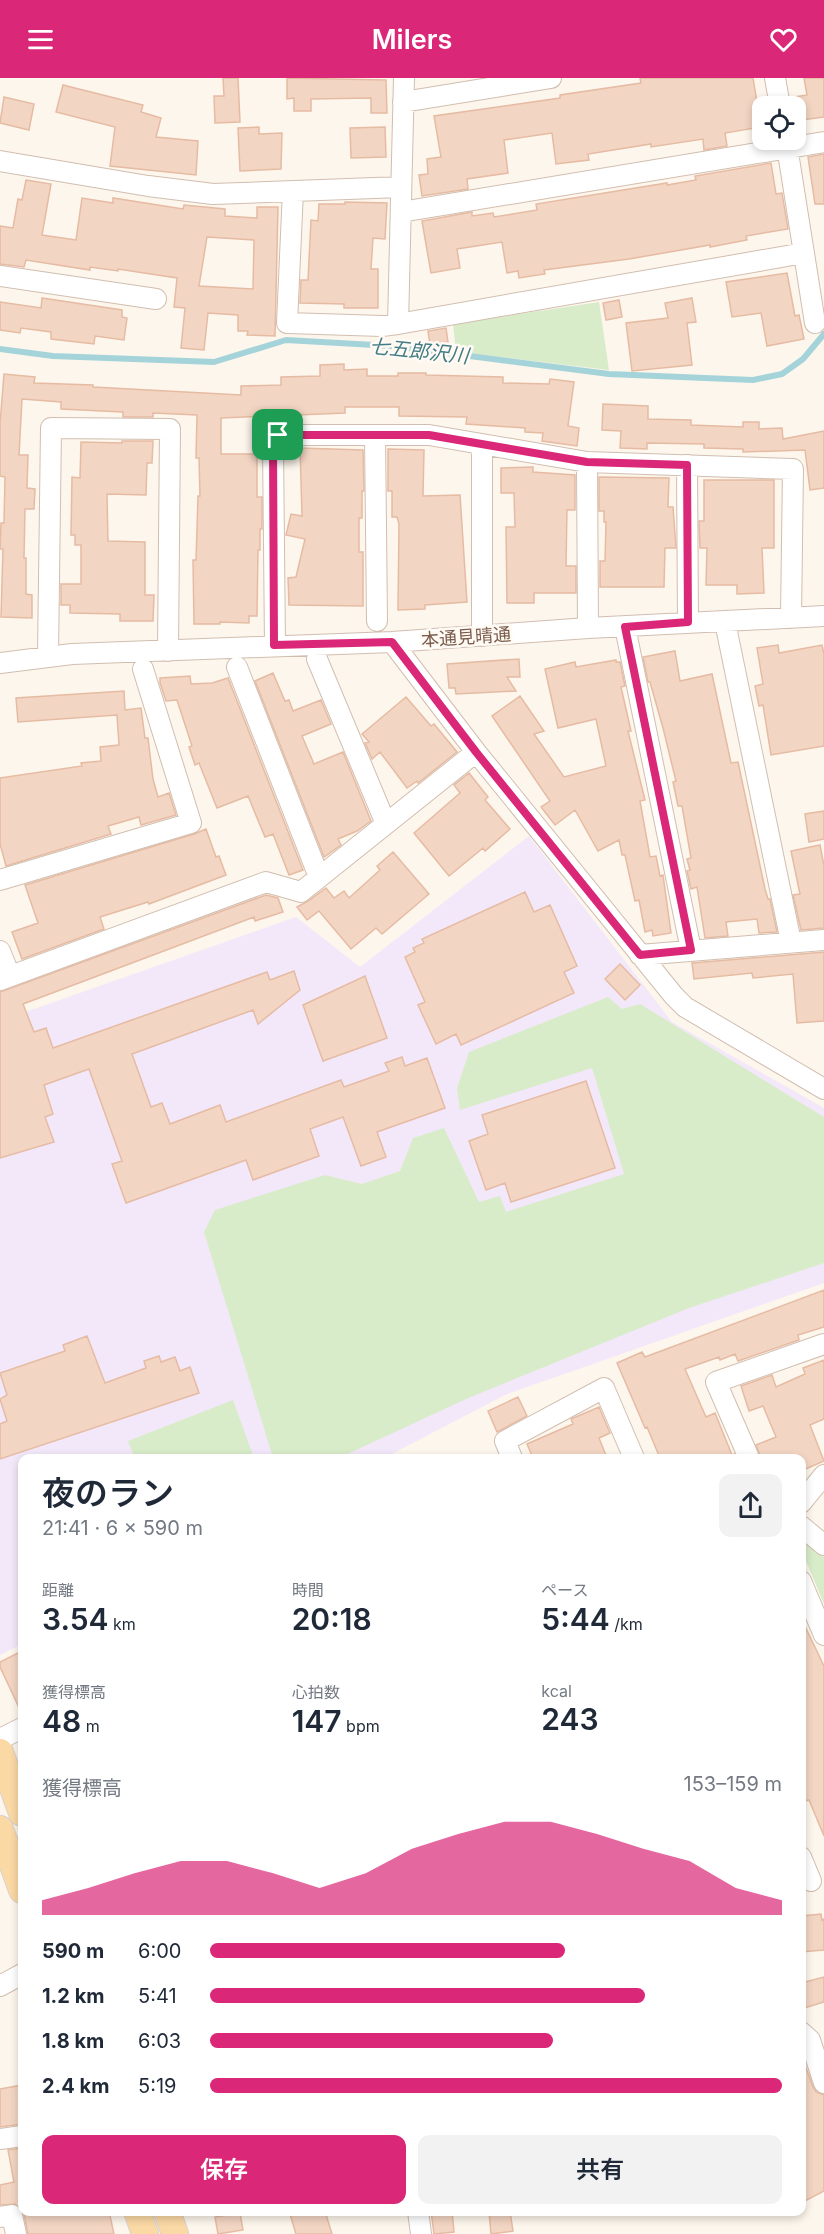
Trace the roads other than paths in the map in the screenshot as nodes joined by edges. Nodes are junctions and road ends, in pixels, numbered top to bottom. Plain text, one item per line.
1 (404, 78) edge
2 (551, 78) edge
3 (775, 78) edge
4 (778, 96) edge
5 (403, 102) junction
6 (824, 142) edge
7 (806, 143) edge
8 (752, 150) edge
9 (787, 150) edge
10 (0, 161) edge
11 (401, 187) junction
12 (292, 191) junction
13 (401, 212) junction
14 (804, 253) junction
15 (0, 276) edge
16 (156, 299) dead end
17 (814, 323) dead end
18 (398, 324) junction
19 (375, 435) junction
20 (482, 444) junction
21 (587, 462) junction
22 (687, 465) junction
23 (824, 616) edge
24 (791, 618) junction
25 (377, 621) dead end
26 (688, 622) junction
27 (725, 622) junction
28 (625, 627) junction
29 (588, 628) junction
30 (482, 636) junction
31 (392, 642) junction
32 (274, 645) junction
33 (168, 651) junction
34 (48, 656) junction
35 (317, 659) dead end
36 (0, 663) edge
37 (237, 667) dead end
38 (142, 669) dead end
39 (476, 752) junction
40 (386, 825) junction
41 (319, 877) junction
42 (0, 880) edge
43 (824, 940) edge
44 (791, 942) junction
45 (691, 950) junction
46 (0, 951) edge
47 (640, 955) junction
48 (5, 978) edge
49 (824, 1089) edge
50 (824, 1344) edge
51 (510, 1454) edge
52 (632, 1454) edge
53 (747, 1454) edge
54 (824, 1475) edge
55 (806, 1497) edge
56 (806, 1530) edge
57 (824, 1545) edge
58 (806, 1593) edge
59 (824, 1635) edge
60 (18, 1730) edge
61 (0, 1739) edge
62 (0, 1752) edge
63 (18, 1802) edge
64 (0, 1829) edge
65 (18, 1879) edge
66 (18, 1976) edge
67 (0, 1986) edge
68 (806, 2036) edge
69 (824, 2083) edge
70 (18, 2137) edge
71 (0, 2139) edge
72 (138, 2216) edge
73 (169, 2216) edge
74 (419, 2216) edge
75 (0, 2217) edge
76 (16, 2234) edge
77 (145, 2234) edge
78 (175, 2234) edge
79 (421, 2234) edge

1 - 5 street
2 - 5 street
3 - 4 street
5 - 11 street
6 - 7 street
8 - 13 street
9 - 14 street
10 - 12 street
11 - 12 street
11 - 13 street
12 - 18 street
13 - 18 street
14 - 17 street
14 - 18 street
15 - 16 street
19 - 20 street
19 - 25 street
19 - 32 street
20 - 21 street
20 - 30 street
21 - 22 street
21 - 29 street
22 - 24 street
22 - 26 street
23 - 24 street, 本通見晴通
24 - 27 street, 本通見晴通
26 - 27 street, 本通見晴通
26 - 28 street, 本通見晴通
27 - 44 street
28 - 29 street, 本通見晴通
28 - 45 street
29 - 30 street, 本通見晴通
30 - 31 street, 本通見晴通
31 - 32 street, 本通見晴通
31 - 39 street
32 - 33 street, 本通見晴通
33 - 34 street, 本通見晴通
33 - 34 street
34 - 36 street, 本通見晴通
35 - 40 street
37 - 41 street
38 - 42 street
39 - 40 street
39 - 47 street
40 - 41 street
41 - 48 street
43 - 44 street
44 - 45 street
45 - 47 street
46 - 48 street
47 - 49 street
50 - 53 street
51 - 52 street
54 - 55 street
56 - 57 street
58 - 59 street
60 - 61 street
62 - 63 main road
64 - 65 main road
66 - 67 street
68 - 69 street
70 - 71 street
72 - 77 main road
73 - 78 main road
74 - 79 street
75 - 76 street

